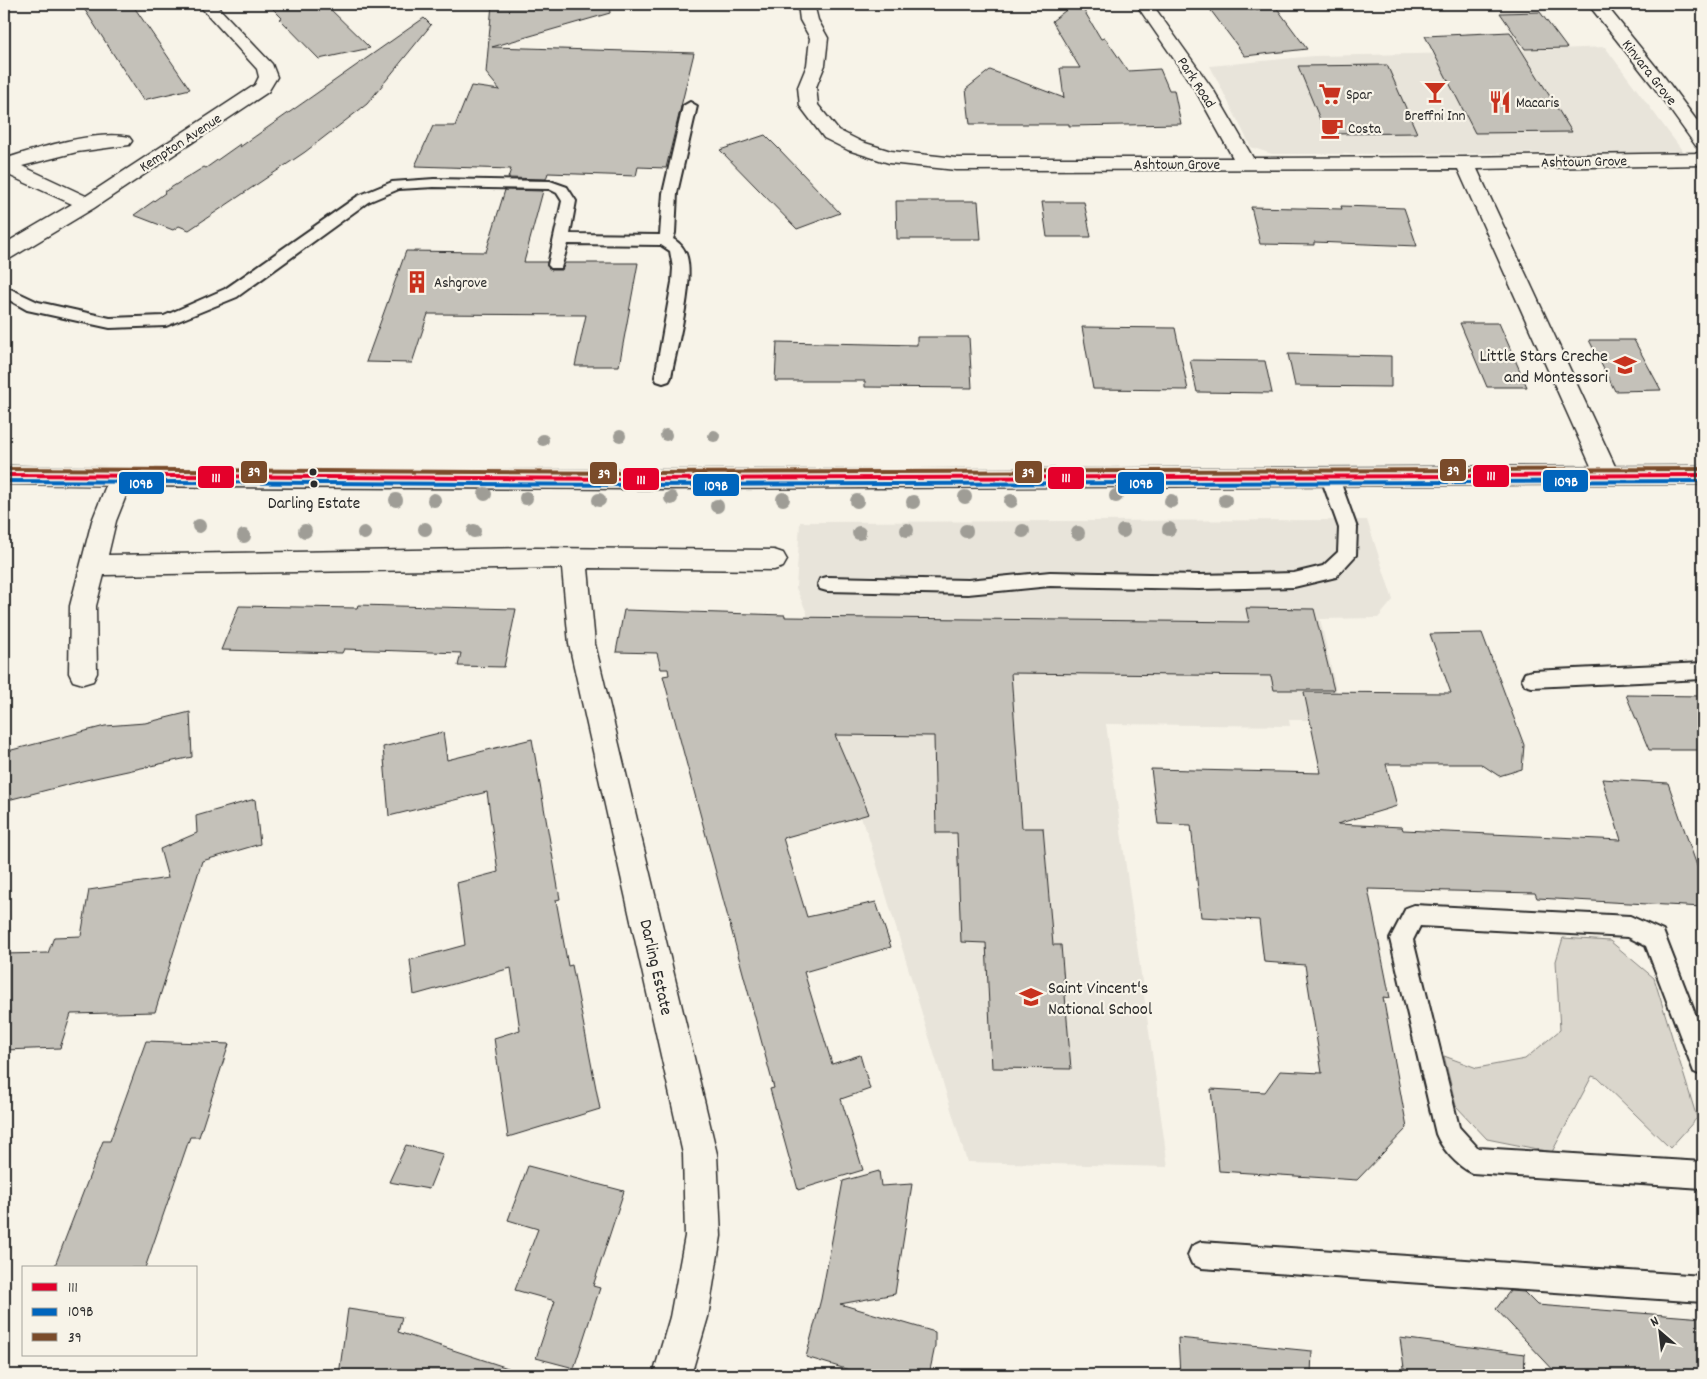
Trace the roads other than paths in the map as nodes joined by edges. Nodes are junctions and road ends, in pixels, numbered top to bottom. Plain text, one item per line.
1 (206, 4) edge
2 (806, 4) edge
3 (1144, 4) edge
4 (1596, 4) edge
5 (690, 106) dead end
6 (122, 141) dead end
7 (1703, 142) edge
8 (1703, 159) edge
9 (1246, 163) junction
10 (1465, 163) junction
11 (4, 166) edge
12 (87, 204) junction
13 (562, 239) junction
14 (665, 240) junction
15 (4, 253) edge
16 (556, 265) dead end
17 (4, 291) edge
18 (663, 377) dead end
19 (4, 475) edge
20 (1703, 475) edge
21 (1607, 476) junction
22 (122, 478) junction
23 (1330, 478) junction
24 (574, 559) junction
25 (774, 560) dead end
26 (92, 565) junction
27 (827, 584) dead end
28 (1703, 671) edge
29 (83, 673) dead end
30 (1532, 679) dead end
31 (1703, 1064) edge
32 (1703, 1175) edge
33 (1202, 1255) dead end
34 (1703, 1290) edge
35 (672, 1375) edge

1 - 12 street, Kempton Avenue
2 - 9 street, Ashtown Grove
3 - 9 street, Park Road
4 - 7 street, Kinvara Grove
5 - 14 lane
6 - 11 street
8 - 10 street, Ashtown Grove
9 - 10 street, Ashtown Grove
10 - 21 street
11 - 12 street
12 - 15 street, Kempton Avenue
13 - 14 lane
13 - 16 lane
13 - 17 lane
14 - 18 lane
19 - 22 street
20 - 21 street
21 - 23 street
22 - 23 street
22 - 26 street
23 - 27 lane
24 - 25 street
24 - 26 street
24 - 35 street, Darling Estate
26 - 29 street
28 - 30 lane
31 - 32 lane
33 - 34 lane

